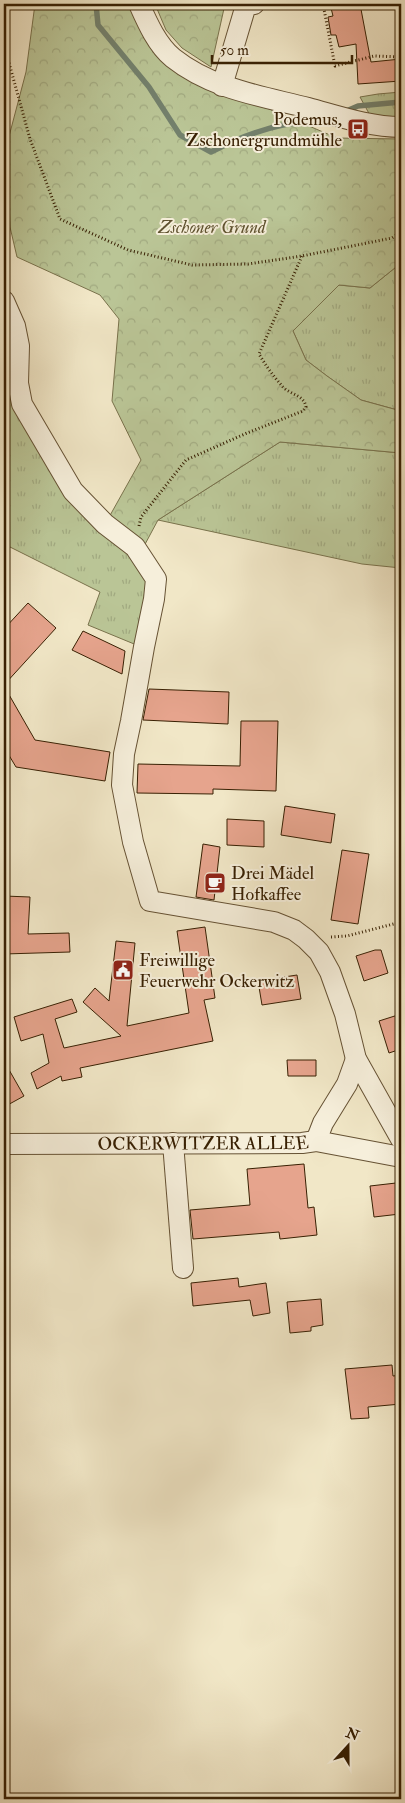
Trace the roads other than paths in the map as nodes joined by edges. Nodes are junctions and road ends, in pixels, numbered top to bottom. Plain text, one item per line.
1 (139, 4) edge
2 (254, 4) edge
3 (222, 86) junction
4 (401, 127) edge
5 (4, 301) edge
6 (356, 1059) junction
7 (401, 1139) edge
8 (316, 1141) junction
9 (173, 1143) junction
10 (4, 1144) edge
11 (401, 1157) edge
12 (183, 1268) dead end

1 - 3 street
2 - 3 street
3 - 4 street
5 - 6 street
6 - 7 street
6 - 8 street
8 - 9 street, OCKERWITZER ALLEE
8 - 11 street, OCKERWITZER ALLEE
9 - 10 street, OCKERWITZER ALLEE
9 - 12 street

